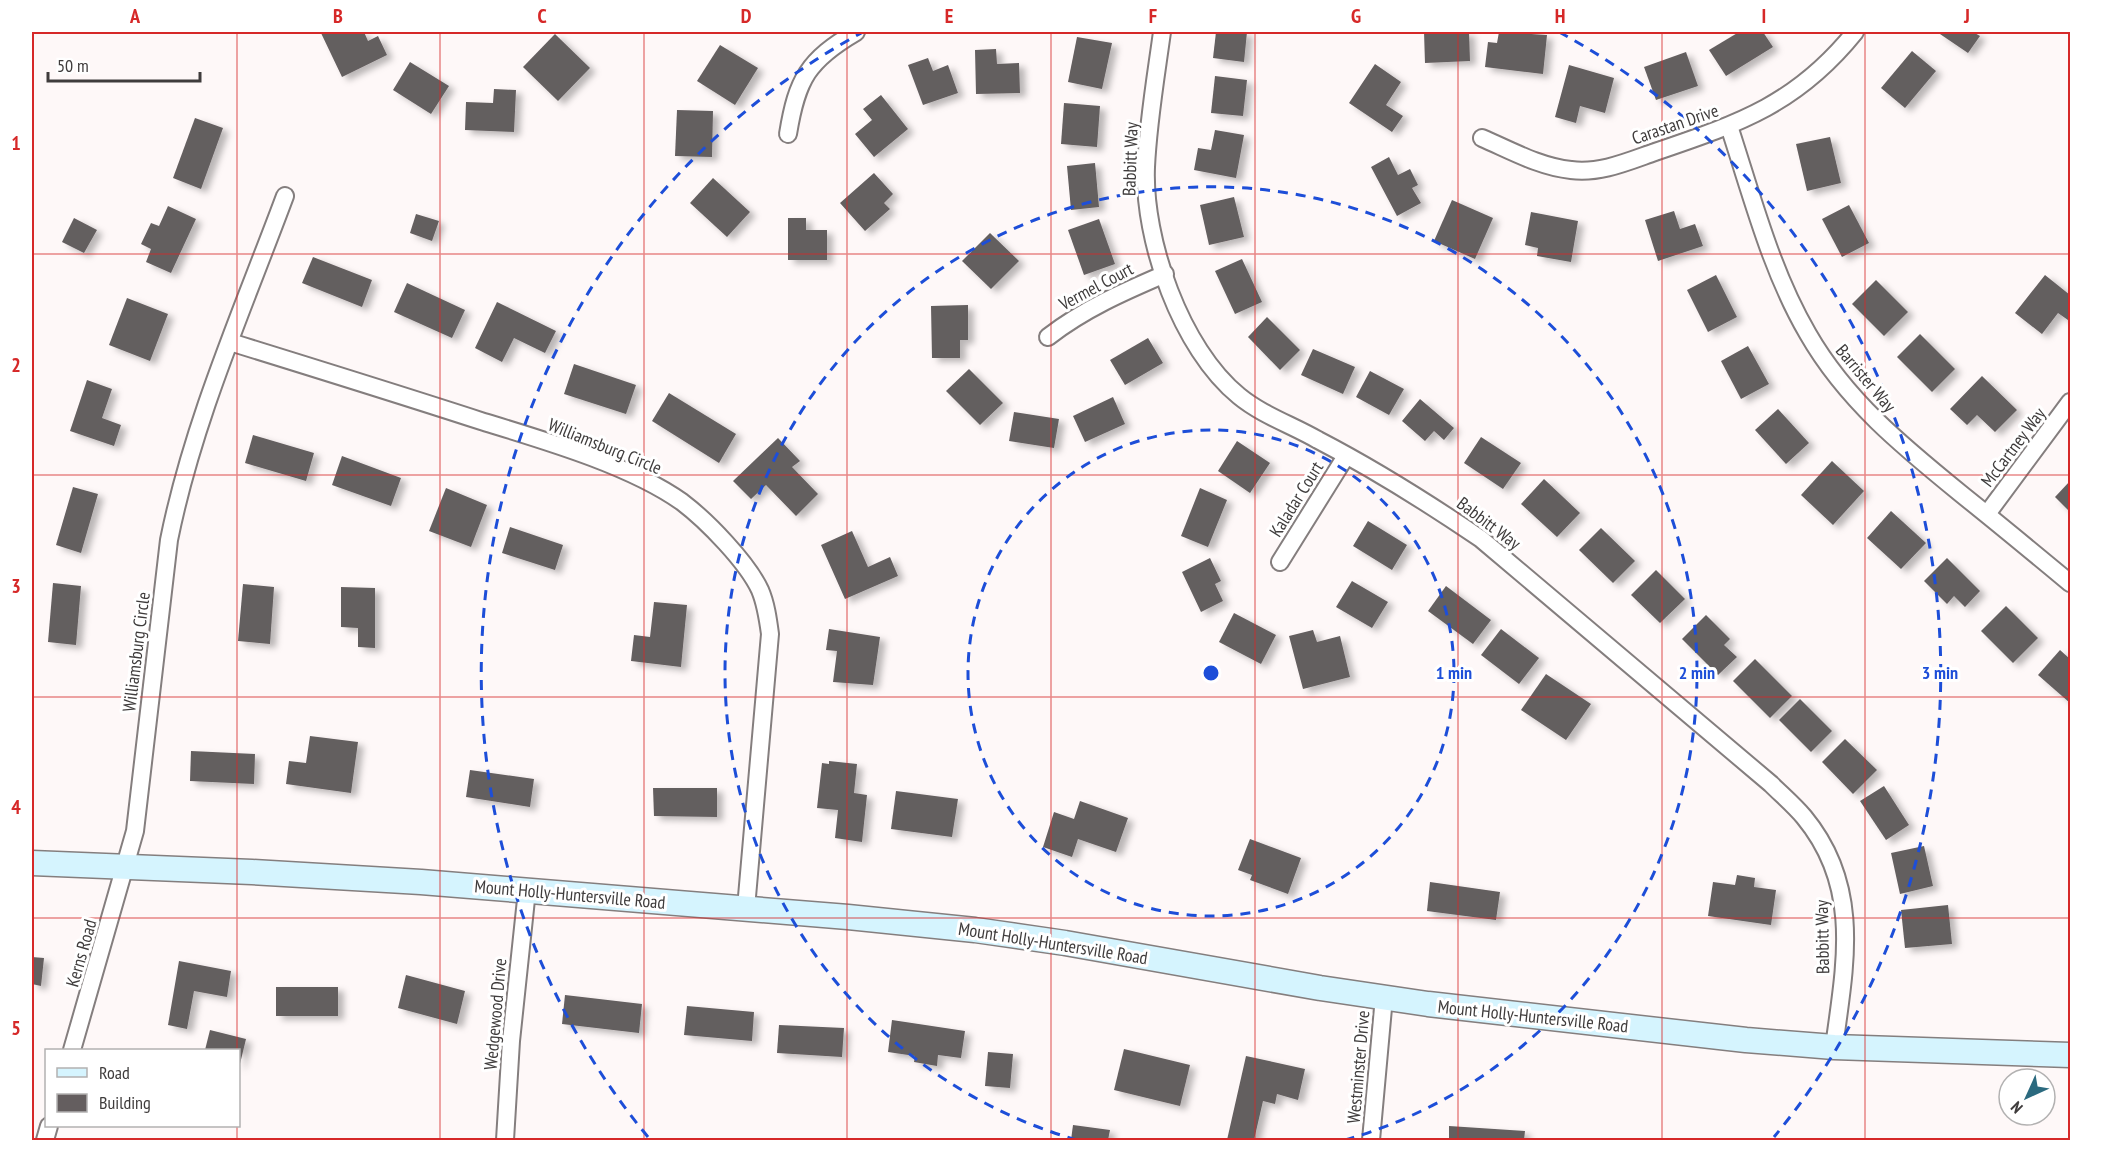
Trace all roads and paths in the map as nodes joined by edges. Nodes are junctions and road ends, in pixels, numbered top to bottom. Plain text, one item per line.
1 (856, 32) edge
2 (1162, 32) edge
3 (1855, 32) edge
4 (1729, 126) junction
5 (788, 134) dead end
6 (1482, 138) dead end
7 (285, 196) dead end
8 (1165, 274) junction
9 (1048, 337) dead end
10 (230, 342) junction
11 (2070, 402) edge
12 (1346, 456) junction
13 (1987, 514) junction
14 (1280, 562) dead end
15 (2070, 584) edge
16 (32, 863) edge
17 (125, 866) junction
18 (527, 890) junction
19 (746, 908) junction
20 (1384, 997) junction
21 (1834, 1047) junction
22 (72, 1049) edge
23 (2070, 1055) edge
24 (505, 1140) edge
25 (1371, 1140) edge

1 - 5 street
2 - 8 street, Babbitt Way
3 - 4 street, Carastan Drive
4 - 6 street, Carastan Drive
4 - 13 street, Barrister Way
7 - 10 street, Williamsburg Circle
8 - 9 street, Vermel Court
8 - 12 street, Babbitt Way
10 - 17 street, Williamsburg Circle
10 - 19 street, Williamsburg Circle
11 - 13 street, McCartney Way
12 - 14 street, Kaladar Court
12 - 21 street, Babbitt Way
13 - 15 street, Barrister Way
16 - 17 main road, Mount Holly-Huntersville Road
17 - 18 main road, Mount Holly-Huntersville Road
17 - 22 street, Kerns Road
18 - 19 main road, Mount Holly-Huntersville Road
18 - 24 street, Wedgewood Drive
19 - 20 main road, Mount Holly-Huntersville Road
20 - 21 main road, Mount Holly-Huntersville Road
20 - 25 street, Westminster Drive
21 - 23 main road, Mount Holly-Huntersville Road

